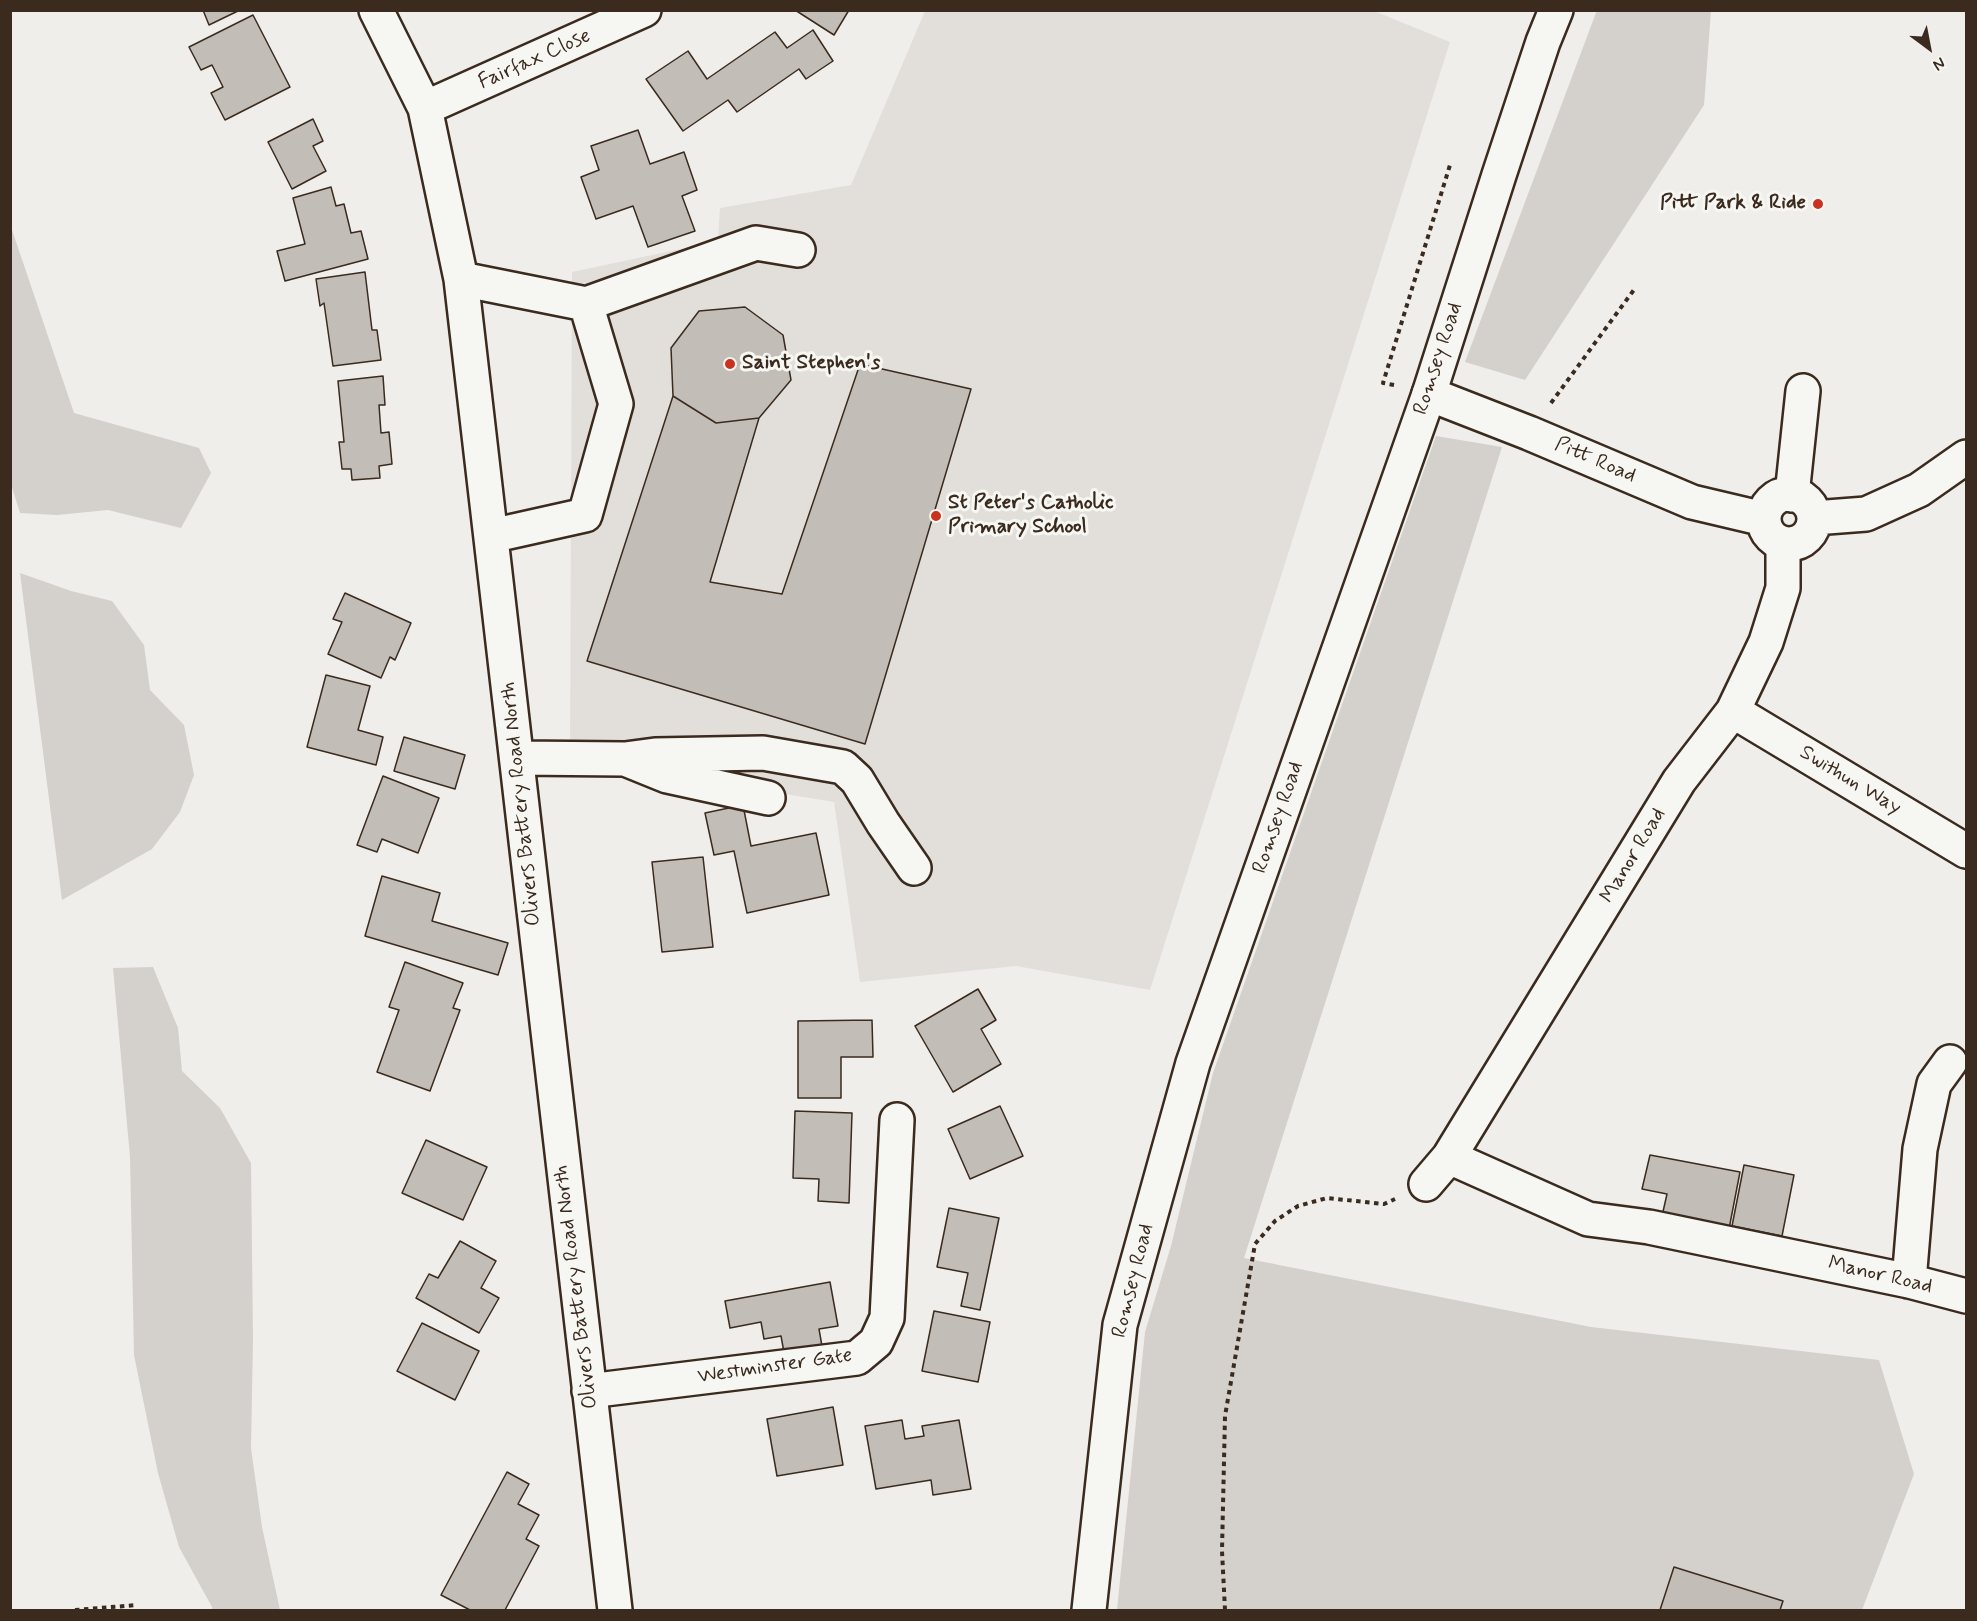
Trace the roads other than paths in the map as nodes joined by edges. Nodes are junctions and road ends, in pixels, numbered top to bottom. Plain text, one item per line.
1 (376, 10) edge
2 (644, 10) edge
3 (1549, 10) edge
4 (1556, 10) edge
5 (1543, 42) junction
6 (425, 108) junction
7 (798, 250) dead end
8 (461, 279) junction
9 (586, 304) junction
10 (1803, 391) dead end
11 (1429, 394) junction
12 (1966, 457) edge
13 (1803, 506) junction
14 (1774, 532) junction
15 (491, 537) junction
16 (1733, 711) junction
17 (517, 758) junction
18 (625, 759) junction
19 (768, 798) dead end
20 (1966, 851) edge
21 (914, 868) dead end
22 (1950, 1062) dead end
23 (897, 1120) dead end
24 (1449, 1157) junction
25 (1426, 1184) road end
26 (1909, 1281) junction
27 (1966, 1296) edge
28 (589, 1391) junction
29 (615, 1611) edge
30 (1089, 1611) edge

1 - 6 street, Olivers Battery Road North
2 - 6 street, Fairfax Close
3 - 5 street, Romsey Road
4 - 5 street, Romsey Road
5 - 11 street, Romsey Road
6 - 8 street, Olivers Battery Road North
7 - 9 street
8 - 9 street
8 - 15 street, Olivers Battery Road North
9 - 15 street
10 - 13 street
11 - 14 street, Pitt Road
11 - 30 street, Romsey Road
12 - 13 street
13 - 14 street
13 - 14 street
14 - 16 street, Manor Road
15 - 17 street, Olivers Battery Road North
16 - 20 street, Swithun Way
16 - 24 street, Manor Road
17 - 18 street
17 - 28 street, Olivers Battery Road North
18 - 19 street
18 - 21 street
22 - 26 street
23 - 28 street, Westminster Gate
24 - 25 street, Manor Road
24 - 26 street, Manor Road
26 - 27 street, Manor Road
28 - 29 street, Olivers Battery Road North

